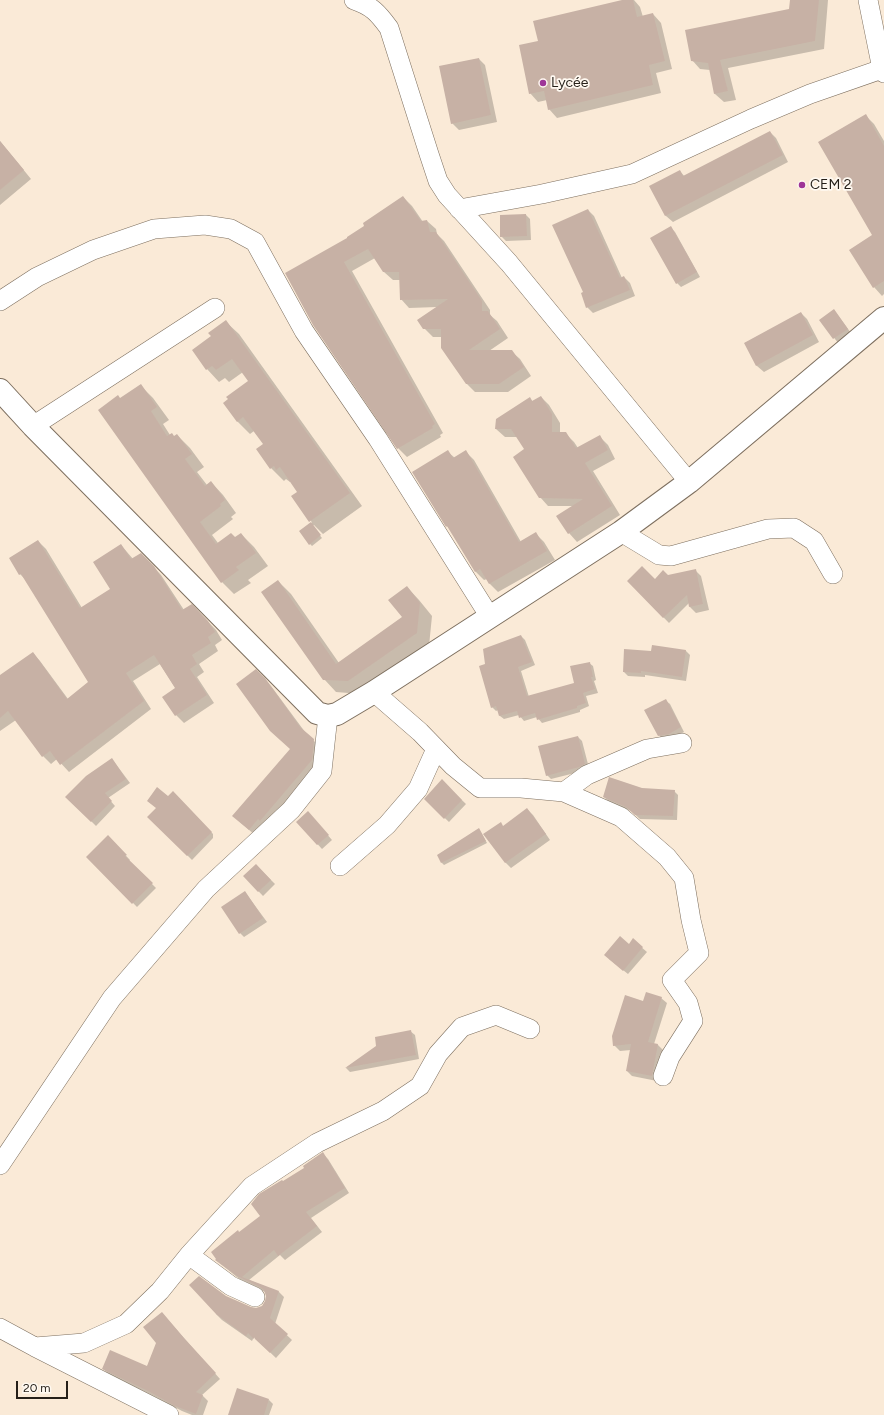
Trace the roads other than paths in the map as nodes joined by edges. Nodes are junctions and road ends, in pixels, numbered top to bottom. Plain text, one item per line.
1 (354, 0) edge
2 (868, 0) edge
3 (883, 71) edge
4 (459, 209) junction
5 (0, 301) edge
6 (215, 308) dead end
7 (884, 318) edge
8 (0, 390) edge
9 (33, 426) junction
10 (690, 482) junction
11 (621, 532) junction
12 (834, 574) dead end
13 (490, 617) junction
14 (374, 692) junction
15 (328, 716) junction
16 (682, 743) dead end
17 (436, 749) junction
18 (564, 792) junction
19 (340, 866) dead end
20 (530, 1030) dead end
21 (663, 1076) dead end
22 (0, 1165) edge
23 (189, 1255) junction
24 (255, 1296) dead end
25 (0, 1328) edge
26 (35, 1347) junction
27 (169, 1415) edge

1 - 4 street
2 - 3 street
3 - 4 street
4 - 10 street
5 - 13 street
6 - 9 street
7 - 10 street
8 - 9 street
9 - 15 street
10 - 11 street
11 - 12 street
11 - 13 street
13 - 14 street
14 - 15 street
14 - 17 street
15 - 22 street
16 - 18 street
17 - 18 street
17 - 19 street
18 - 21 street
20 - 23 street
23 - 24 street
23 - 26 street
25 - 26 street
26 - 27 street

